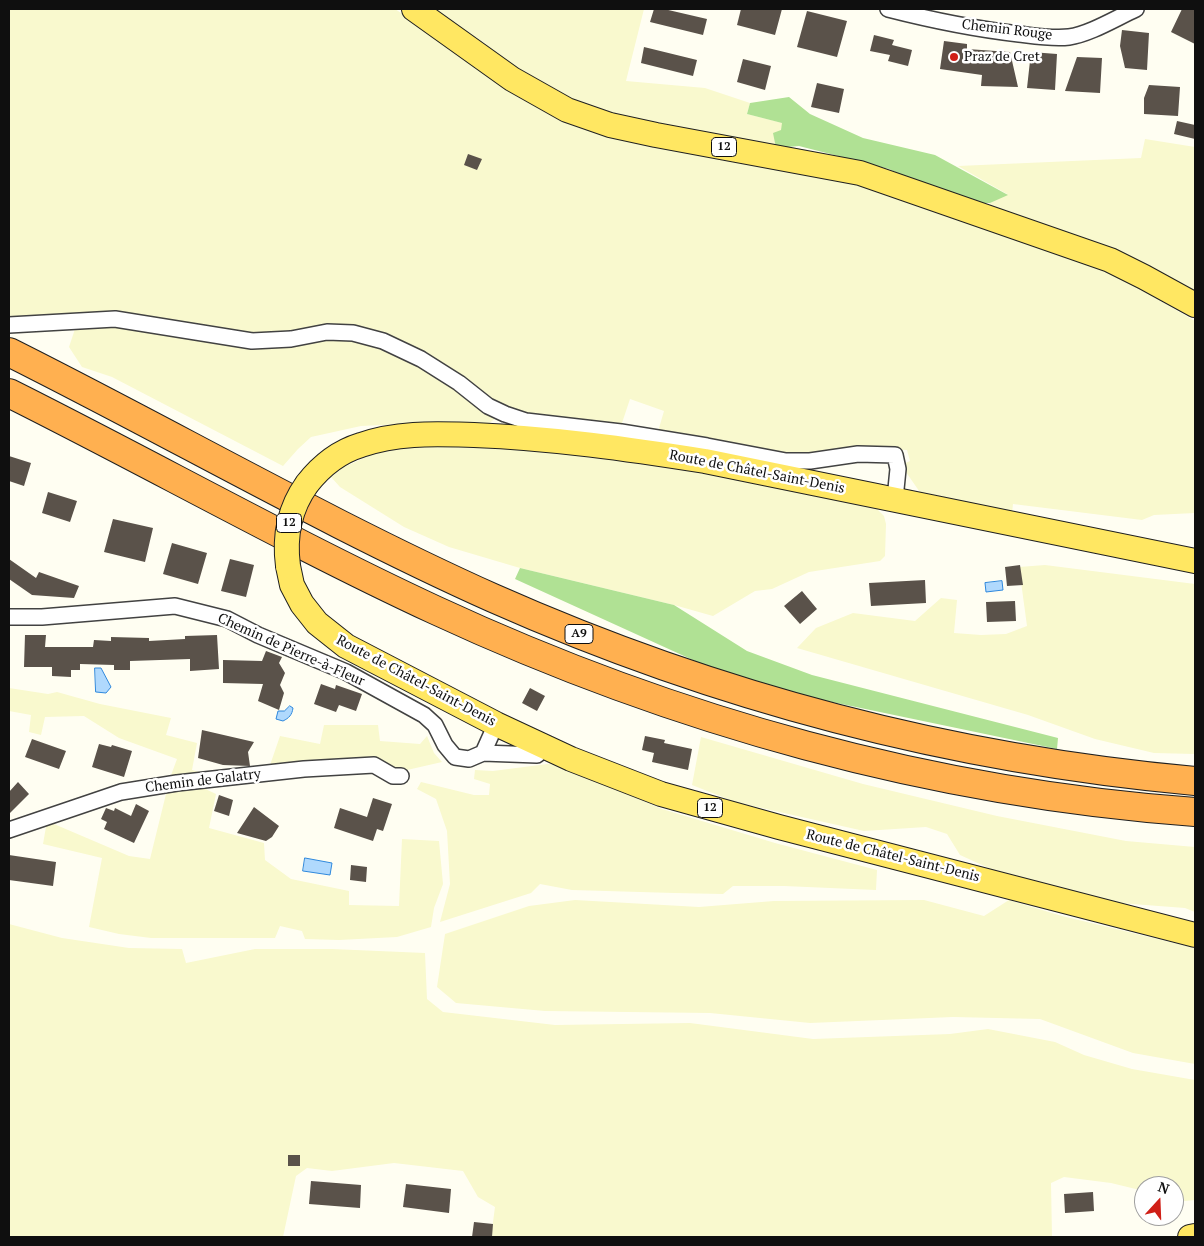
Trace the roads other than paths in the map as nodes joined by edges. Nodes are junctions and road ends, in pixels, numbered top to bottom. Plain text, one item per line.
1 (414, 9) edge
2 (888, 9) edge
3 (1136, 9) edge
4 (1195, 305) edge
5 (9, 325) edge
6 (9, 352) edge
7 (9, 393) edge
8 (895, 500) junction
9 (1195, 561) edge
10 (9, 617) edge
11 (496, 724) junction
12 (546, 747) junction
13 (483, 752) junction
14 (401, 776) dead end
15 (1195, 781) edge
16 (1195, 812) edge
17 (9, 830) edge
18 (1195, 935) edge
19 (1195, 1236) edge
20 (1190, 1237) edge

1 - 4 main road, 12
2 - 3 street, Chemin Rouge
5 - 8 street
6 - 15 highway, A9
7 - 16 highway, A9
8 - 9 main road, Route de Châtel-Saint-Denis / 12
8 - 11 main road, Route de Châtel-Saint-Denis / 12, bridge
10 - 13 street, Chemin de Pierre-à-Fleur
11 - 12 main road, Route de Châtel-Saint-Denis / 12
11 - 13 street
12 - 13 street, Chemin de Pierre-à-Fleur
12 - 18 main road, Route de Châtel-Saint-Denis / 12
14 - 17 street, Chemin de Galatry
19 - 20 main road

